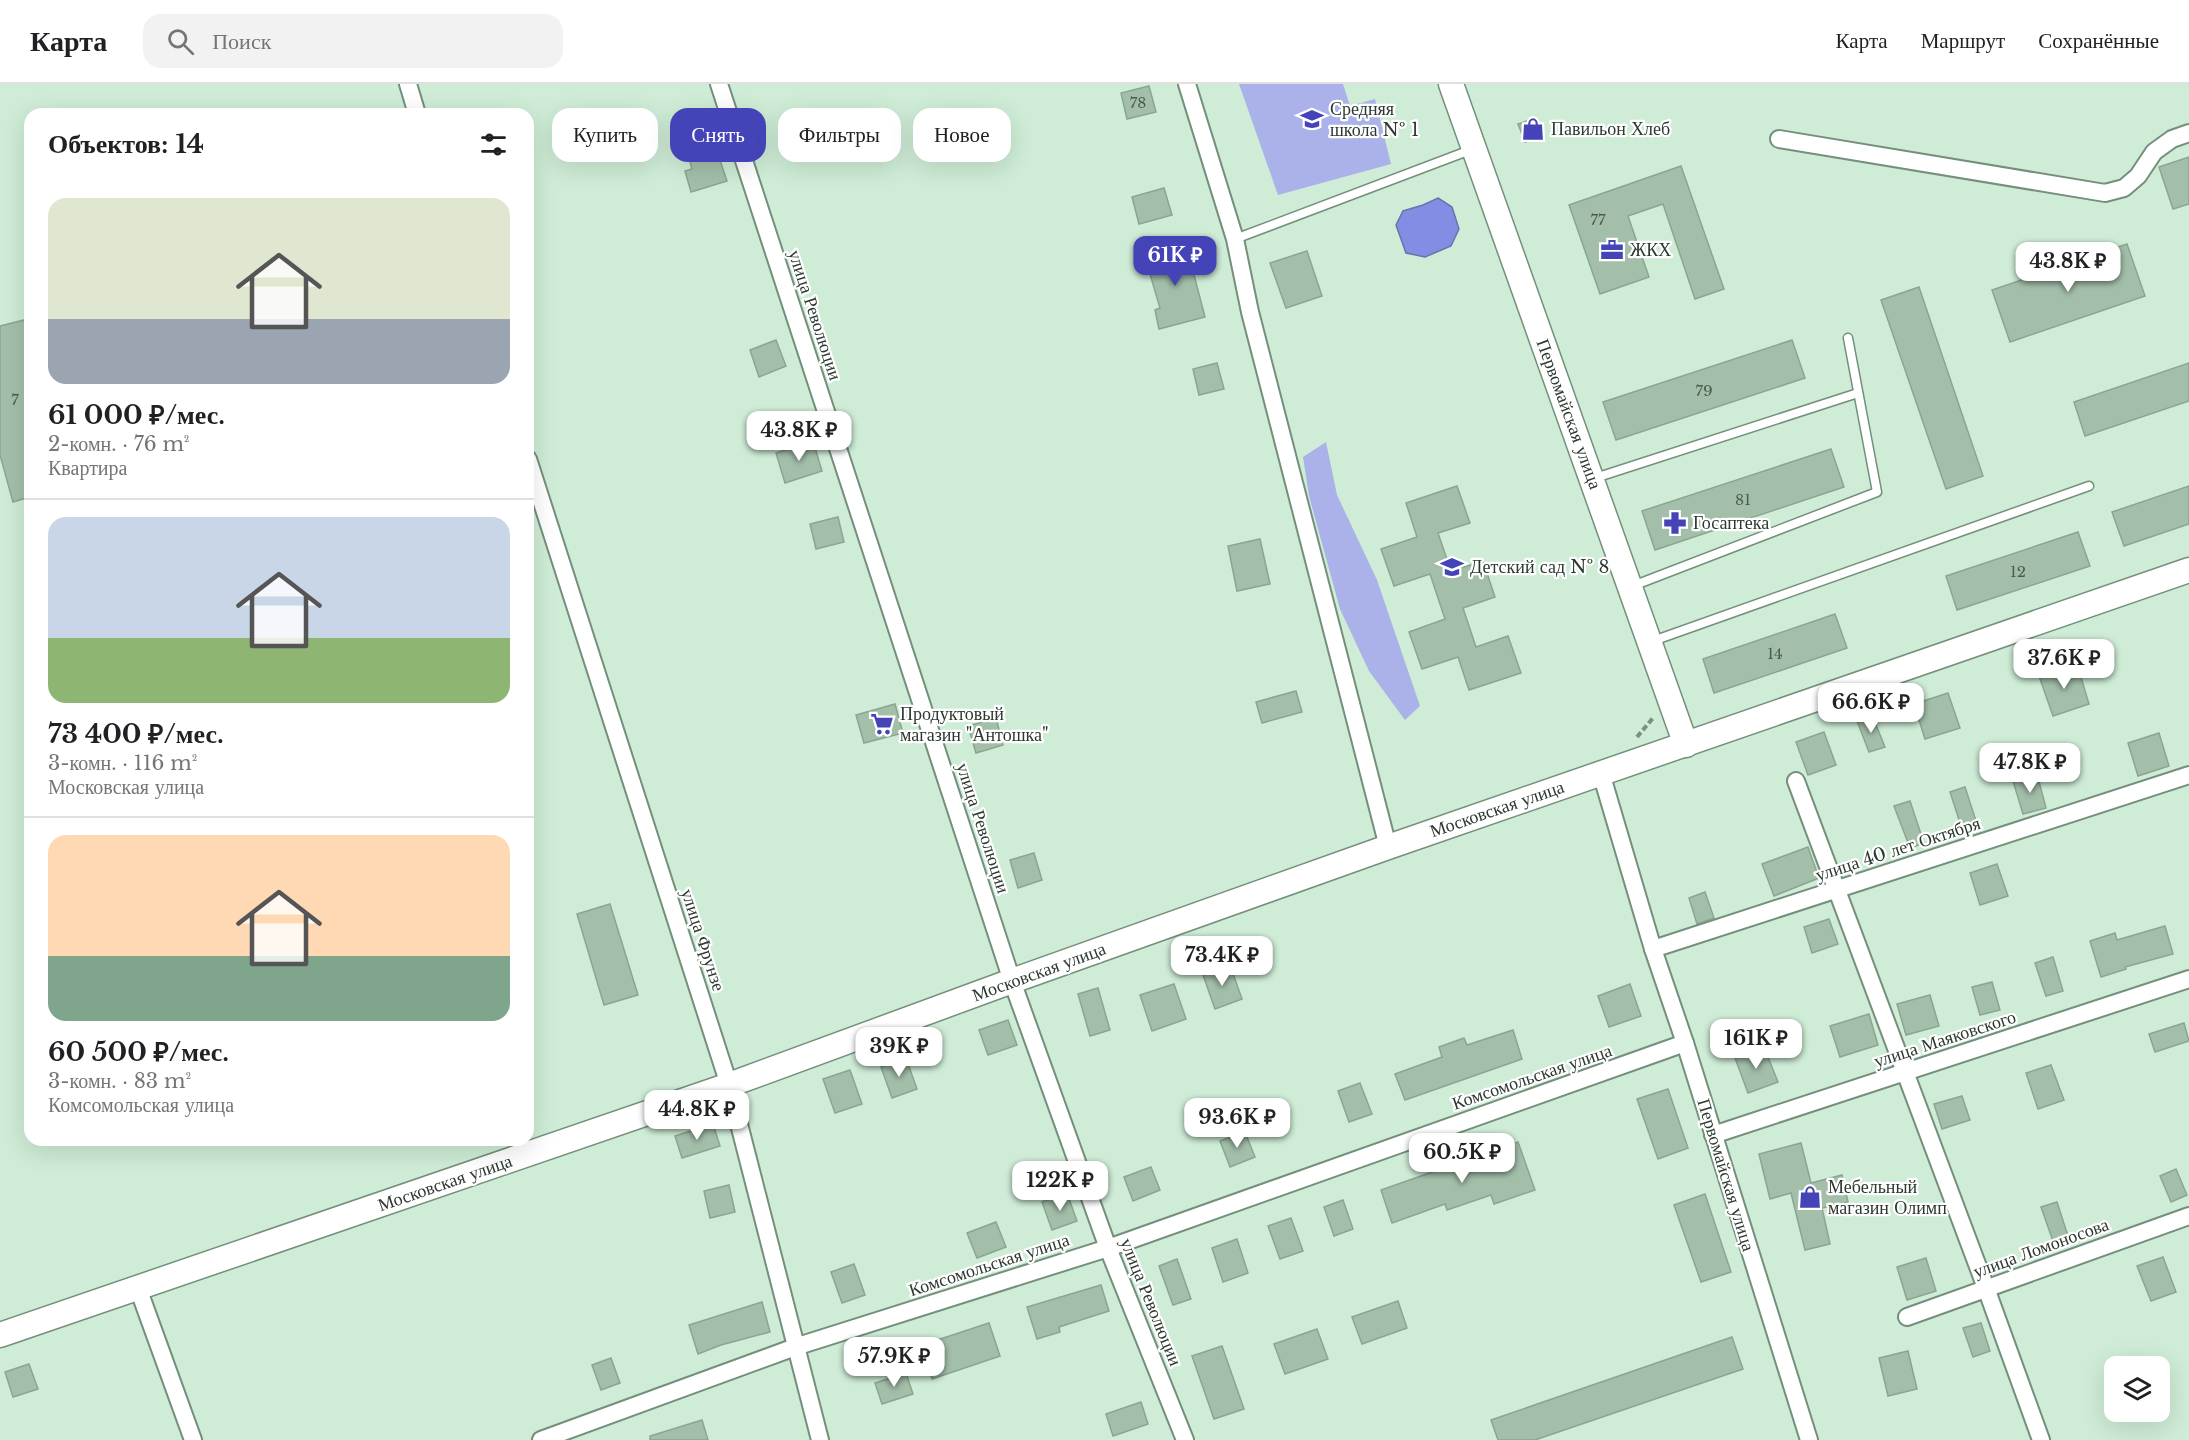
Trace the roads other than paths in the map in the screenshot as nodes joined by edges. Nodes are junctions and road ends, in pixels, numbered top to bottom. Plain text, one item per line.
1 (408, 84) edge
2 (719, 84) edge
3 (1186, 84) edge
4 (1451, 84) edge
5 (415, 108) edge
6 (2189, 133) edge
7 (1779, 139) dead end
8 (1474, 149) junction
9 (1235, 238) junction
10 (1848, 338) dead end
11 (1858, 393) junction
12 (534, 478) edge
13 (1592, 479) junction
14 (2089, 486) dead end
15 (2189, 570) edge
16 (1630, 587) junction
17 (1649, 642) junction
18 (1686, 745) junction
19 (1601, 773) junction
20 (2189, 776) edge
21 (1796, 781) dead end
22 (1388, 847) junction
23 (1836, 890) junction
24 (1653, 949) junction
25 (2189, 979) edge
26 (1012, 981) junction
27 (1686, 1043) junction
28 (1905, 1072) junction
29 (729, 1085) junction
30 (1713, 1135) junction
31 (2189, 1216) edge
32 (1108, 1248) junction
33 (138, 1288) junction
34 (1986, 1288) junction
35 (1907, 1317) dead end
36 (0, 1335) edge
37 (798, 1346) junction
38 (193, 1440) edge
39 (541, 1440) edge
40 (820, 1440) edge
41 (1185, 1440) edge
42 (1809, 1440) edge
43 (2041, 1440) edge

1 - 5 street
2 - 26 street, улица Революции
3 - 9 street
4 - 8 street, Первомайская улица
6 - 7 street
8 - 9 lane
8 - 13 street, Первомайская улица
9 - 22 street
10 - 11 lane
11 - 13 lane
11 - 16 lane
12 - 29 street, улица Фрунзе
13 - 16 street, Первомайская улица
14 - 17 lane
15 - 18 street, Московская улица
16 - 17 street, Первомайская улица
17 - 18 street, Первомайская улица
18 - 19 street, Московская улица
19 - 22 street, Московская улица
19 - 24 street, Первомайская улица
20 - 23 street, улица 40 лет Октября
21 - 23 street
22 - 26 street, Московская улица
23 - 24 street, улица 40 лет Октября
23 - 28 street
24 - 27 street, Первомайская улица
25 - 28 street, улица Маяковского
26 - 29 street, Московская улица
26 - 32 street, улица Революции
27 - 30 street, Первомайская улица
27 - 32 street, Комсомольская улица
28 - 30 street, улица Маяковского
28 - 34 street
29 - 33 street, Московская улица
29 - 37 street, улица Фрунзе
30 - 42 street, Первомайская улица
31 - 34 street, улица Ломоносова
32 - 37 street, Комсомольская улица
32 - 41 street, улица Революции
33 - 36 street, Московская улица
33 - 38 street
34 - 35 street, улица Ломоносова
34 - 43 street
37 - 39 street, Комсомольская улица
37 - 40 street, улица Фрунзе

